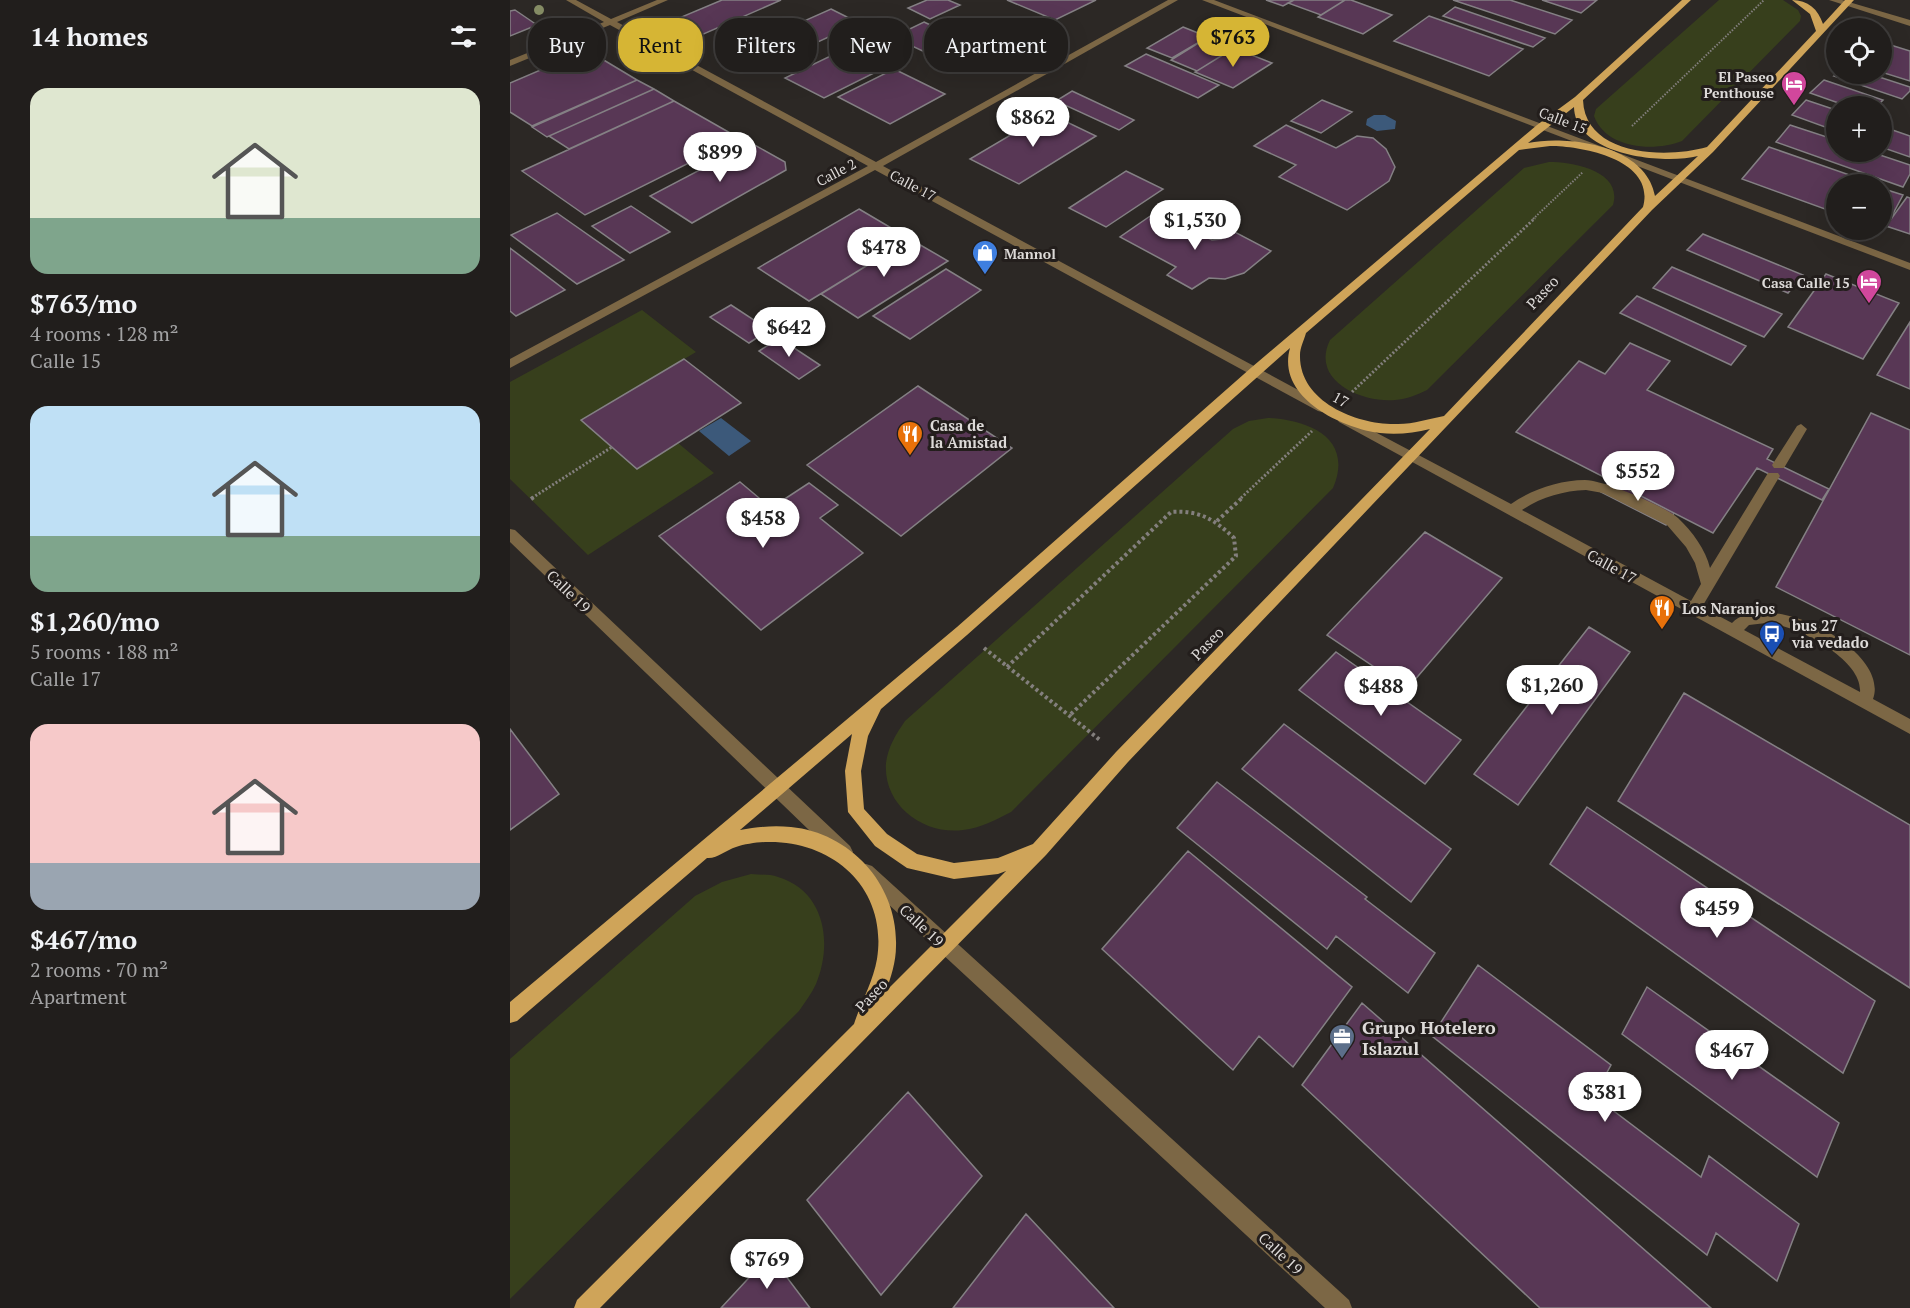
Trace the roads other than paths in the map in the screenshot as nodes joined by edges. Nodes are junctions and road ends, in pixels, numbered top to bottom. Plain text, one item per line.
1 (570, 0) edge
2 (664, 0) edge
3 (1174, 0) edge
4 (1206, 0) edge
5 (1687, 0) edge
6 (1796, 0) edge
7 (1833, 0) edge
8 (1848, 2) edge
9 (611, 22) junction
10 (1910, 23) edge
11 (1820, 31) junction
12 (510, 63) edge
13 (1578, 99) junction
14 (1540, 127) junction
15 (1517, 148) junction
16 (1608, 148) junction
17 (1710, 150) junction
18 (876, 165) junction
19 (1678, 179) junction
20 (1648, 208) junction
21 (1910, 267) edge
22 (1301, 332) junction
23 (510, 364) edge
24 (1257, 370) junction
25 (1330, 412) junction
26 (1450, 417) junction
27 (1801, 429) dead end
28 (1410, 456) junction
29 (1511, 511) junction
30 (510, 534) edge
31 (1708, 585) junction
32 (1693, 610) junction
33 (1733, 632) junction
34 (880, 700) junction
35 (1864, 702) junction
36 (1910, 727) edge
37 (777, 790) junction
38 (1040, 849) junction
39 (694, 857) junction
40 (856, 863) junction
41 (943, 945) junction
42 (510, 1014) edge
43 (858, 1034) junction
44 (585, 1308) edge
45 (1341, 1308) edge

1 - 9 street, Calle 17
2 - 9 street
3 - 18 street, Calle 2
4 - 14 street, Calle 15
5 - 13 main road
6 - 11 main road
7 - 8 street
8 - 10 street
8 - 11 main road, Paseo
9 - 12 street
9 - 18 street, Calle 17
11 - 17 main road, Paseo
13 - 14 main road
13 - 16 main road
14 - 15 main road
14 - 16 street, Calle 15
15 - 16 main road
15 - 22 main road
16 - 17 main road
16 - 19 street, Calle 15
16 - 20 main road
17 - 19 main road, Paseo
18 - 23 street, Calle 2
18 - 24 street, Calle 17
19 - 20 main road, Paseo
19 - 21 street, Calle 15
20 - 26 main road, Paseo
22 - 24 main road
22 - 25 main road
24 - 25 street, 17
24 - 34 main road
25 - 26 main road
25 - 28 street, 17
26 - 28 main road, Paseo
27 - 31 street
28 - 29 street, Calle 17
28 - 38 main road, Paseo
29 - 31 street
29 - 32 street, Calle 17
30 - 37 street, Calle 19
31 - 32 street
32 - 33 street, Calle 17
33 - 35 street, Calle 17
33 - 35 street
34 - 37 main road
34 - 38 main road
35 - 36 street, Calle 17
37 - 39 main road
37 - 40 street, Calle 19
38 - 41 main road, Paseo
39 - 40 main road
39 - 42 main road
40 - 41 street, Calle 19
40 - 43 main road
41 - 43 main road, Paseo
41 - 45 street, Calle 19
43 - 44 main road, Paseo

